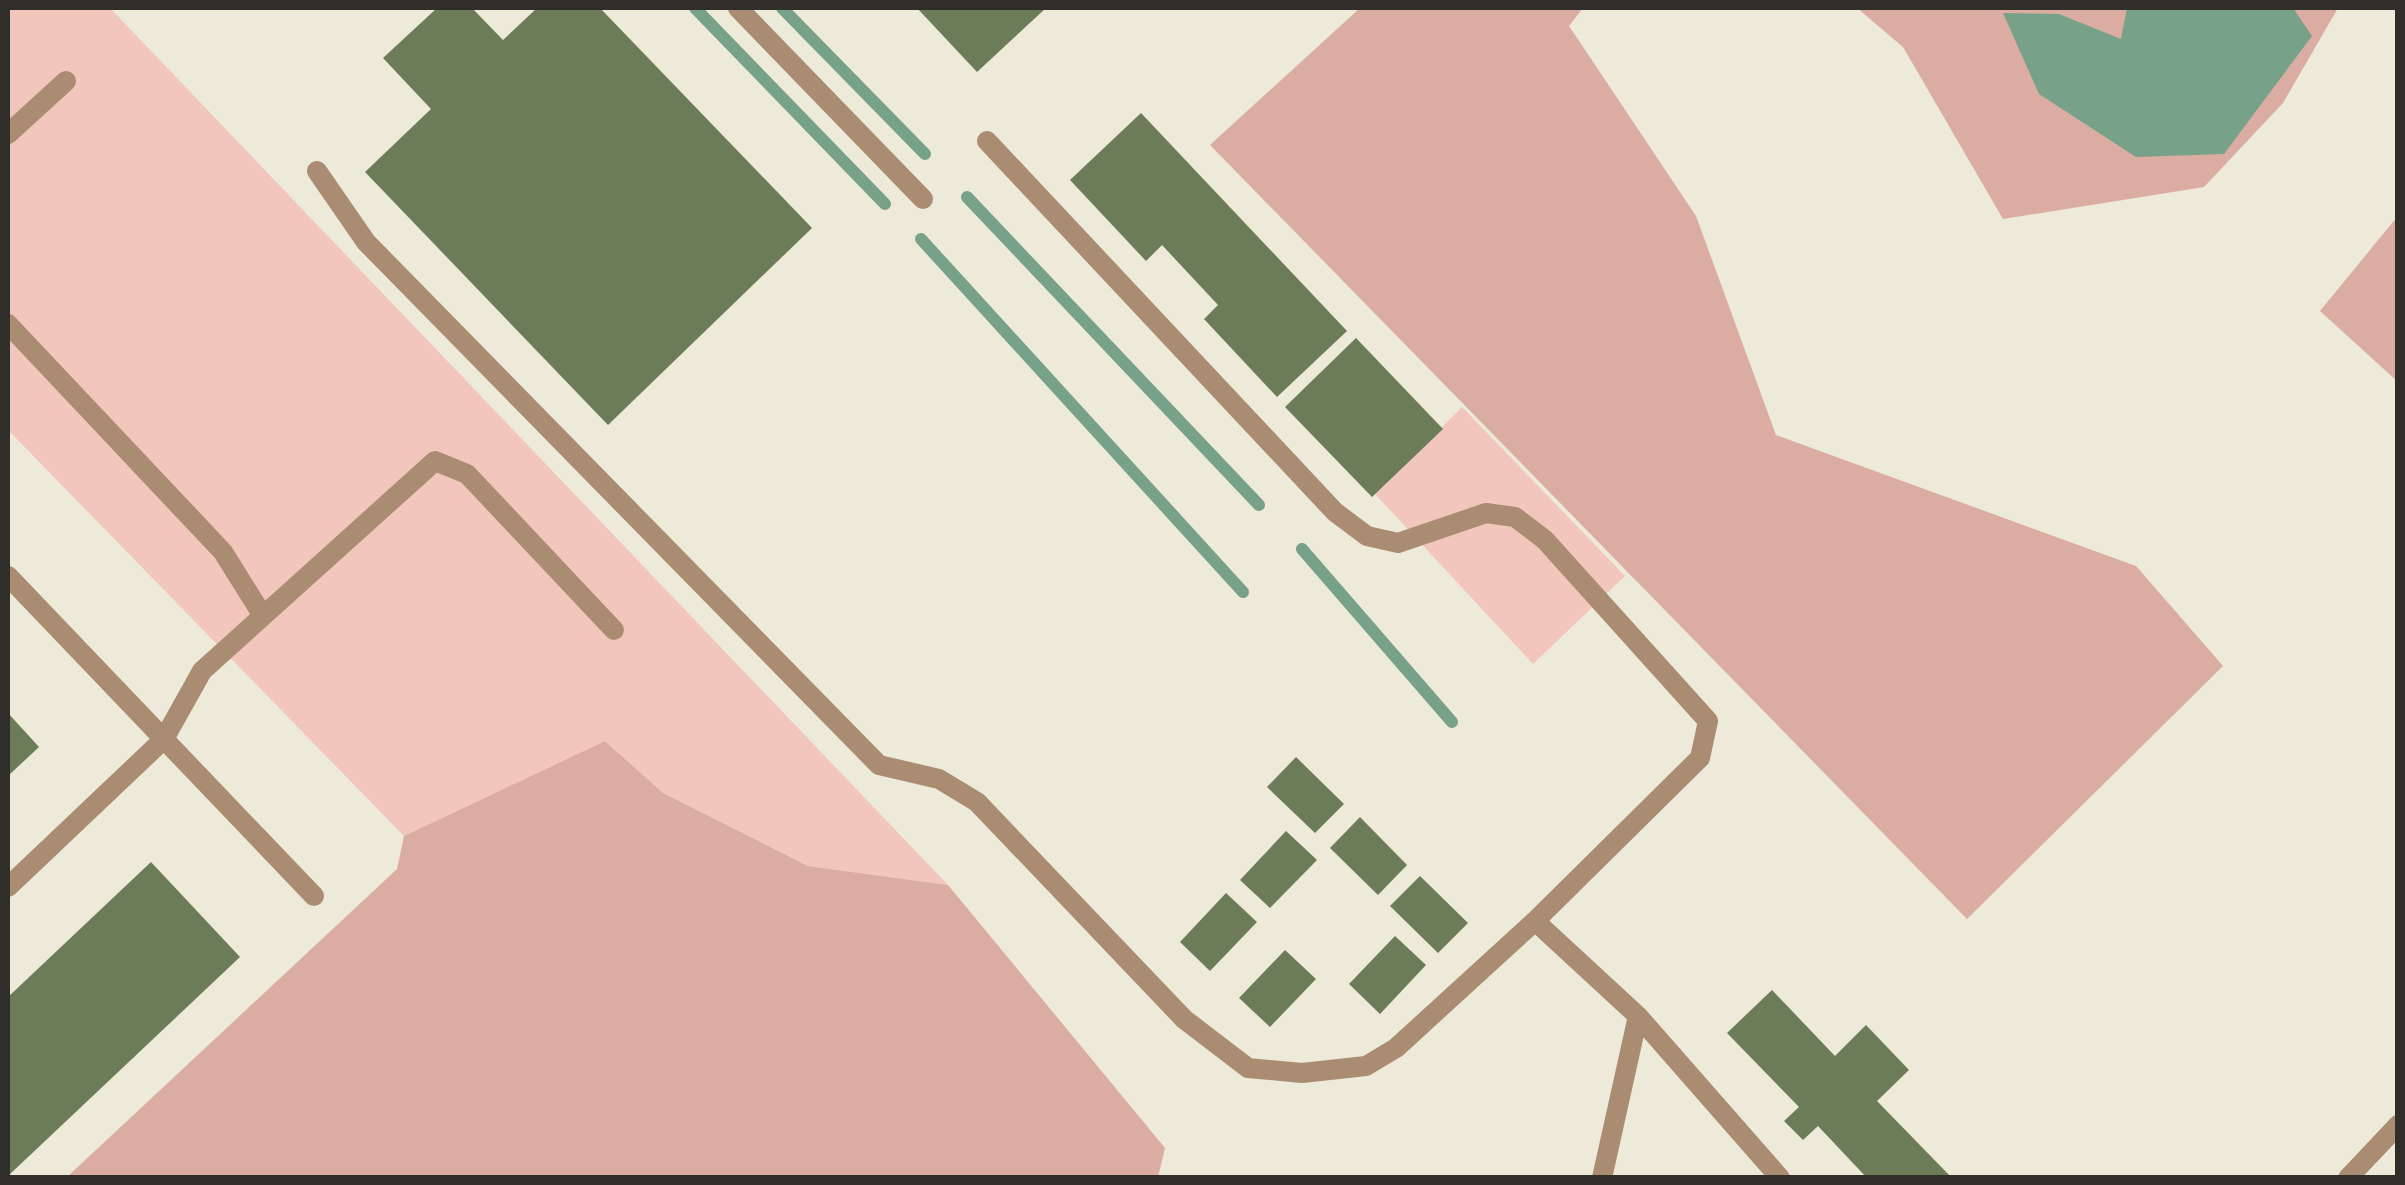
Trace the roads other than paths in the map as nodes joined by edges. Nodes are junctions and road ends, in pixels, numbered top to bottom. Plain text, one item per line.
1 (738, 8) edge
2 (66, 81) dead end
3 (8, 134) edge
4 (987, 141) dead end
5 (317, 171) dead end
6 (922, 199) dead end
7 (8, 324) edge
8 (8, 576) edge
9 (263, 616) junction
10 (614, 630) dead end
11 (164, 738) junction
12 (8, 888) edge
13 (314, 896) dead end
14 (1535, 921) junction
15 (1638, 1016) junction
16 (2398, 1125) edge
17 (1602, 1178) edge
18 (1780, 1178) edge
19 (2348, 1178) edge

1 - 6 street
2 - 3 street
4 - 14 street
5 - 14 street
7 - 9 street
8 - 11 street
9 - 10 street
9 - 11 street
11 - 12 street
11 - 13 street
14 - 15 street
15 - 17 street
15 - 18 street
16 - 19 street

